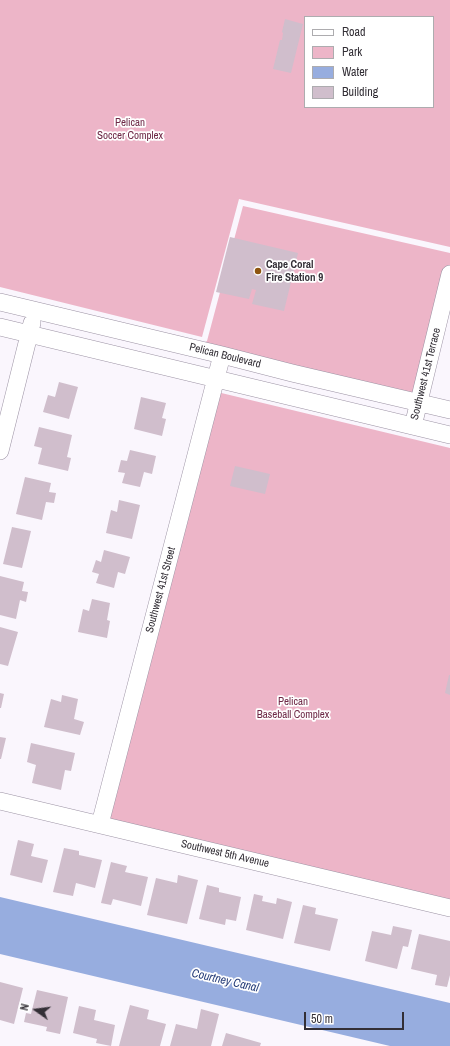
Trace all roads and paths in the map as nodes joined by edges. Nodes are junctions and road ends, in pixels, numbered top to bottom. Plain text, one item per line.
1 (450, 274) edge
2 (0, 302) edge
3 (35, 310) junction
4 (0, 327) edge
5 (30, 334) junction
6 (222, 355) junction
7 (216, 379) junction
8 (419, 402) junction
9 (450, 410) edge
10 (413, 426) junction
11 (450, 435) edge
12 (0, 451) edge
13 (0, 801) edge
14 (100, 824) junction
15 (450, 908) edge

1 - 8 street, Southwest 41st Terrace
2 - 3 street, Pelican Boulevard
3 - 5 street
3 - 6 street, Pelican Boulevard
4 - 5 street
5 - 7 street
5 - 12 street
6 - 7 street, Southwest 41st Street
6 - 8 street, Pelican Boulevard
7 - 10 street
7 - 14 street, Southwest 41st Street
8 - 9 street, Pelican Boulevard
8 - 10 street, Southwest 41st Terrace
10 - 11 street
13 - 14 street, Southwest 5th Avenue
14 - 15 street, Southwest 5th Avenue

